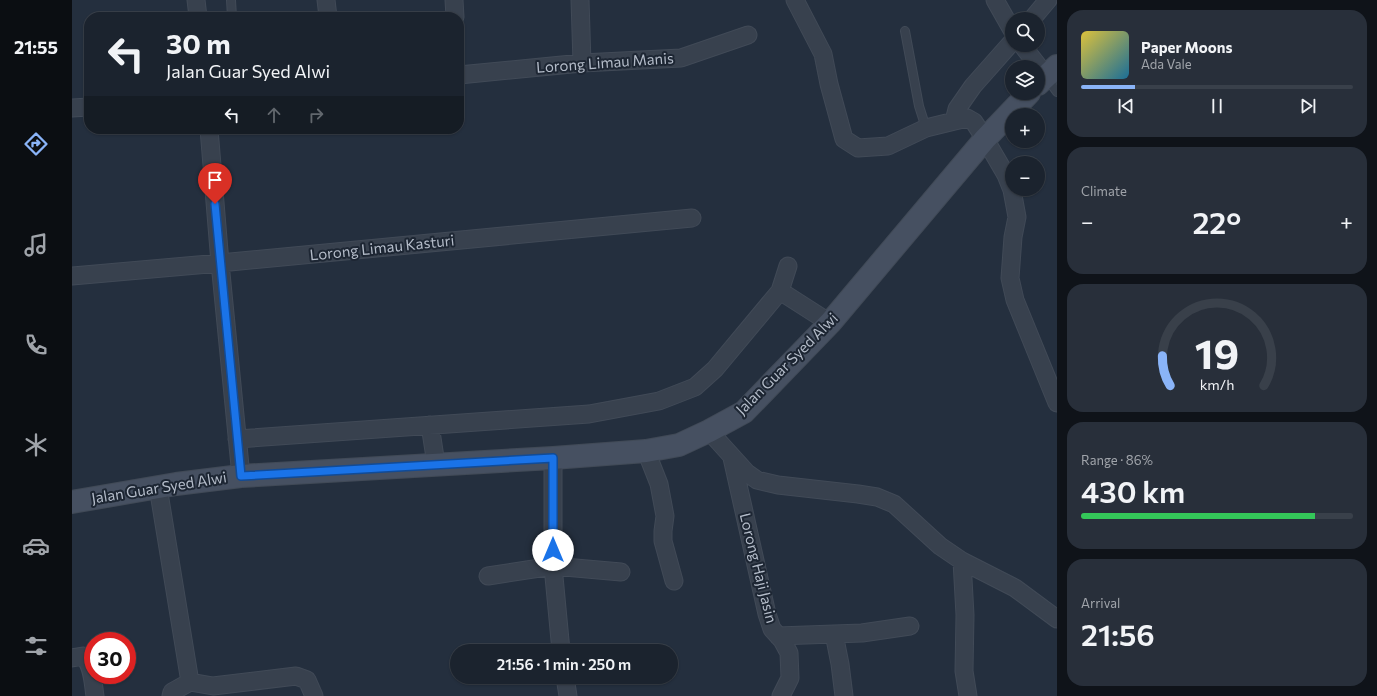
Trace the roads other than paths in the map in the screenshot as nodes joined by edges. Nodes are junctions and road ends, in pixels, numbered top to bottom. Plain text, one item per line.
1 (196, 0) edge
2 (231, 0) edge
3 (326, 0) edge
4 (454, 0) edge
5 (580, 0) edge
6 (795, 0) edge
7 (995, 0) edge
8 (1048, 0) edge
9 (197, 12) edge
10 (232, 12) edge
11 (327, 12) edge
12 (455, 12) edge
13 (1038, 12) edge
14 (1005, 18) edge
15 (905, 31) dead end
16 (748, 35) dead end
17 (1005, 50) edge
18 (1027, 52) edge
19 (582, 63) junction
20 (464, 72) edge
21 (1049, 80) edge
22 (1022, 100) edge
23 (84, 107) edge
24 (72, 108) edge
25 (954, 121) junction
26 (926, 128) junction
27 (209, 134) edge
28 (985, 139) junction
29 (692, 218) dead end
30 (220, 263) junction
31 (788, 266) dead end
32 (72, 276) edge
33 (780, 291) junction
34 (830, 323) junction
35 (1057, 403) edge
36 (430, 425) junction
37 (709, 431) junction
38 (237, 439) junction
39 (646, 451) junction
40 (732, 457) junction
41 (553, 458) junction
42 (436, 464) junction
43 (241, 476) junction
44 (158, 487) junction
45 (72, 502) edge
46 (962, 561) junction
47 (553, 566) junction
48 (621, 572) dead end
49 (488, 576) dead end
50 (674, 582) dead end
51 (1057, 619) edge
52 (910, 626) dead end
53 (834, 634) junction
54 (778, 636) junction
55 (560, 644) edge
56 (72, 658) edge
57 (190, 682) junction
58 (566, 684) edge
59 (95, 696) edge
60 (171, 696) edge
61 (314, 696) edge
62 (568, 696) edge
63 (781, 696) edge
64 (844, 696) edge
65 (968, 696) edge

1 - 9 street
2 - 10 lane
3 - 11 street
4 - 12 street
5 - 19 street
6 - 26 street
7 - 14 street
8 - 13 street
15 - 26 lane
16 - 19 street, Lorong Limau Manis
17 - 25 street
18 - 21 street
19 - 20 street, Lorong Limau Manis
22 - 28 street, Jalan Guar Syed Alwi
23 - 24 street
25 - 26 street
25 - 28 street
27 - 30 street
28 - 34 street, Jalan Guar Syed Alwi
28 - 35 street
29 - 30 street, Lorong Limau Kasturi
30 - 32 street, Lorong Limau Kasturi
30 - 38 street
31 - 33 street
33 - 34 street
33 - 36 street
34 - 37 street, Jalan Guar Syed Alwi
36 - 38 street
36 - 42 street
37 - 39 street, Jalan Guar Syed Alwi
37 - 40 street
38 - 43 street
39 - 41 street, Jalan Guar Syed Alwi
39 - 50 street
40 - 46 street
40 - 54 street, Lorong Haji Jasin
41 - 42 street, Jalan Guar Syed Alwi
41 - 47 street
42 - 43 street, Jalan Guar Syed Alwi
43 - 44 street, Jalan Guar Syed Alwi
44 - 45 street, Jalan Guar Syed Alwi
44 - 57 street
46 - 51 street
46 - 65 street
47 - 48 street
47 - 49 street
47 - 55 street
52 - 53 street
53 - 54 street
53 - 64 street
54 - 63 street, Lorong Haji Jasin
56 - 59 street
57 - 60 street
57 - 61 street
58 - 62 street

